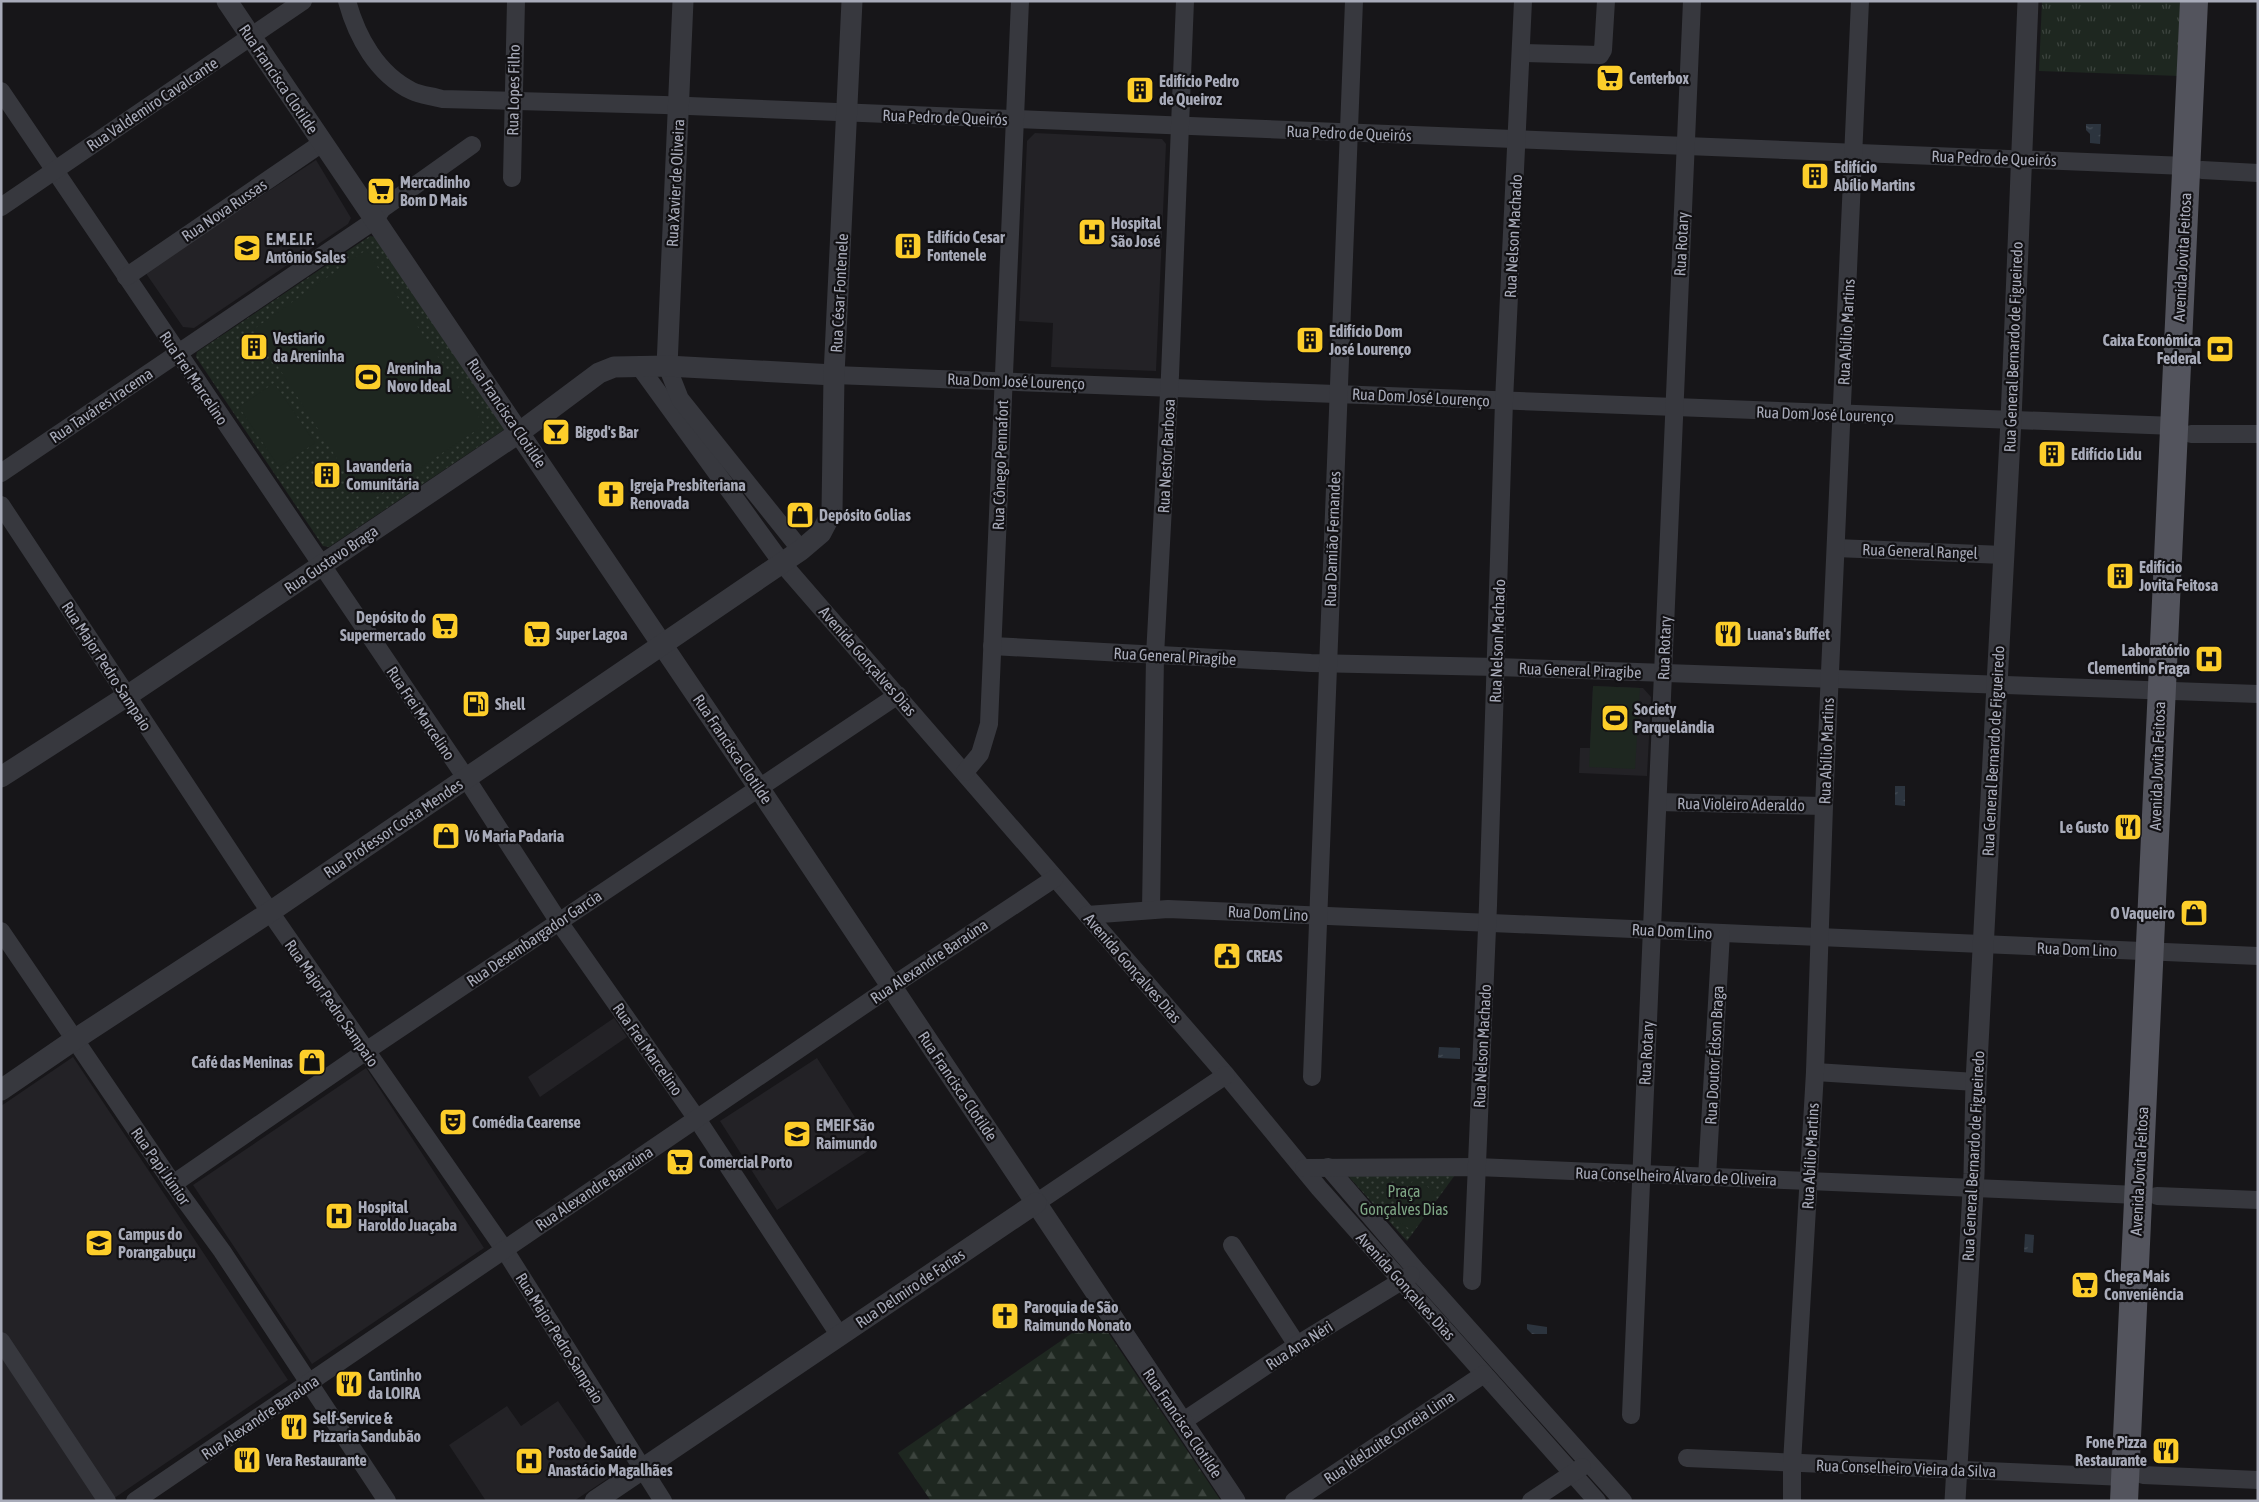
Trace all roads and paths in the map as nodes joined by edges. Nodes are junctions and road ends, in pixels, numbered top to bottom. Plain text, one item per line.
1 (226, 1) edge
2 (303, 1) edge
3 (347, 1) edge
4 (516, 1) edge
5 (683, 1) edge
6 (852, 1) edge
7 (1020, 1) edge
8 (1185, 1) edge
9 (1354, 1) edge
10 (1523, 1) edge
11 (1606, 1) edge
12 (1692, 1) edge
13 (1860, 1) edge
14 (2028, 1) edge
15 (2194, 1) edge
16 (2210, 1) edge
17 (251, 38) junction
18 (1521, 53) junction
19 (1, 91) edge
20 (512, 100) junction
21 (679, 106) junction
22 (848, 114) junction
23 (1014, 119) junction
24 (1181, 127) junction
25 (1349, 134) junction
26 (1518, 140) junction
27 (322, 142) junction
28 (472, 145) dead end
29 (1685, 147) junction
30 (1854, 154) junction
31 (2021, 159) junction
32 (2194, 168) junction
33 (54, 170) junction
34 (2258, 173) edge
35 (512, 178) dead end
36 (1, 207) edge
37 (375, 220) junction
38 (126, 277) junction
39 (178, 353) junction
40 (639, 366) junction
41 (667, 366) junction
42 (834, 374) junction
43 (1003, 380) junction
44 (1169, 386) junction
45 (1338, 393) junction
46 (1504, 401) junction
47 (1673, 408) junction
48 (1842, 414) junction
49 (687, 420) junction
50 (2011, 420) junction
51 (2183, 430) junction
52 (520, 432) junction
53 (2258, 434) edge
54 (1, 473) edge
55 (1, 505) edge
56 (1836, 548) junction
57 (801, 550) junction
58 (2003, 555) junction
59 (782, 563) junction
60 (321, 566) junction
61 (663, 646) junction
62 (992, 646) junction
63 (1155, 656) junction
64 (1327, 663) junction
65 (1496, 667) junction
66 (1663, 674) junction
67 (1829, 679) junction
68 (1997, 684) junction
69 (2170, 691) junction
70 (2258, 694) edge
71 (898, 695) junction
72 (127, 696) junction
73 (965, 772) junction
74 (1, 777) edge
75 (466, 778) junction
76 (759, 788) junction
77 (1658, 802) junction
78 (1824, 806) junction
79 (1055, 878) junction
80 (1151, 910) junction
81 (270, 912) junction
82 (1087, 915) junction
83 (1318, 915) junction
84 (559, 922) junction
85 (1488, 922) junction
86 (1652, 930) junction
87 (1, 931) edge
88 (1721, 933) junction
89 (1820, 938) junction
90 (1984, 946) junction
91 (2159, 952) junction
92 (2258, 956) edge
93 (891, 987) junction
94 (74, 1040) junction
95 (366, 1052) junction
96 (1815, 1072) junction
97 (1226, 1075) junction
98 (1312, 1077) dead end
99 (1976, 1082) junction
100 (1, 1090) edge
101 (697, 1119) junction
102 (1328, 1167) junction
103 (1304, 1168) junction
104 (1476, 1168) junction
105 (1641, 1175) junction
106 (1706, 1177) junction
107 (1809, 1180) junction
108 (173, 1184) junction
109 (1974, 1187) junction
110 (2147, 1195) junction
111 (2258, 1200) edge
112 (1036, 1203) junction
113 (1232, 1245) dead end
114 (504, 1249) junction
115 (1417, 1271) junction
116 (1402, 1281) junction
117 (1472, 1281) dead end
118 (840, 1336) junction
119 (1, 1341) edge
120 (1297, 1345) junction
121 (1484, 1374) junction
122 (310, 1383) junction
123 (1631, 1415) dead end
124 (1182, 1422) junction
125 (1687, 1458) dead end
126 (1589, 1462) junction
127 (1792, 1463) junction
128 (642, 1468) junction
129 (1956, 1469) junction
130 (1572, 1473) junction
131 (2258, 1480) edge
132 (2134, 1488) edge
133 (107, 1501) edge
134 (135, 1501) edge
135 (387, 1501) edge
136 (595, 1501) edge
137 (663, 1501) edge
138 (1235, 1501) edge
139 (1294, 1501) edge
140 (1531, 1501) edge
141 (1598, 1501) edge
142 (1623, 1501) edge
143 (1792, 1501) edge
144 (1955, 1501) edge

1 - 17 street, Rua Francisca Clotilde
2 - 17 street, Rua Valdemiro Cavalcante
3 - 20 street, Rua Pedro de Queirós
4 - 20 street, Rua Lopes Filho
5 - 21 street, Rua Xavier de Oliveira
6 - 22 street, Rua César Fontenele
7 - 23 street, Rua Cônego Pennafort
8 - 24 street, Rua Nestor Barbosa
9 - 25 street, Rua Damião Fernandes
10 - 18 street, Rua Nelson Machado
11 - 18 street
12 - 29 street, Rua Rotary
13 - 30 street, Rua Abílio Martins
14 - 31 street, Rua General Bernardo de Figueiredo
15 - 32 main road, Avenida Jovita Feitosa
16 - 32 main road, Avenida Jovita Feitosa
17 - 27 street, Rua Francisca Clotilde
17 - 33 street, Rua Valdemiro Cavalcante
18 - 26 street, Rua Nelson Machado
19 - 33 street, Rua Frei Marcelino
20 - 21 street, Rua Pedro de Queirós
20 - 35 street, Rua Lopes Filho
21 - 22 street, Rua Pedro de Queirós
21 - 41 street, Rua Xavier de Oliveira
22 - 23 street, Rua Pedro de Queirós
22 - 42 street, Rua César Fontenele
23 - 24 street, Rua Pedro de Queirós
23 - 43 street, Rua Cônego Pennafort
24 - 25 street, Rua Pedro de Queirós
24 - 44 street, Rua Nestor Barbosa
25 - 26 street, Rua Pedro de Queirós
25 - 45 street, Rua Damião Fernandes
26 - 29 street, Rua Pedro de Queirós
26 - 46 street, Rua Nelson Machado
27 - 37 street, Rua Francisca Clotilde
27 - 38 street, Rua Nova Russas
28 - 37 street, Rua Taváres Iracema
29 - 30 street, Rua Pedro de Queirós
29 - 47 street, Rua Rotary
30 - 31 street, Rua Pedro de Queirós
30 - 48 street, Rua Abílio Martins
31 - 32 street, Rua Pedro de Queirós
31 - 50 street, Rua General Bernardo de Figueiredo
32 - 34 street, Rua Pedro de Queirós
32 - 51 main road, Avenida Jovita Feitosa
33 - 36 street, Rua Valdemiro Cavalcante
33 - 38 street, Rua Frei Marcelino
37 - 39 street, Rua Taváres Iracema
37 - 52 street, Rua Francisca Clotilde
38 - 39 street, Rua Frei Marcelino
39 - 54 street, Rua Taváres Iracema
39 - 60 street, Rua Frei Marcelino
40 - 41 street, Rua Gustavo Braga
40 - 49 street, Avenida Gonçalves Dias
40 - 52 street, Rua Gustavo Braga
41 - 42 street, Rua Dom José Lourenço
41 - 49 street, Avenida Gonçalves Dias
42 - 43 street, Rua Dom José Lourenço
42 - 57 street, Rua César Fontenele
43 - 44 street, Rua Dom José Lourenço
43 - 62 street, Rua Cônego Pennafort
44 - 45 street, Rua Dom José Lourenço
44 - 63 street, Rua Nestor Barbosa
45 - 46 street, Rua Dom José Lourenço
45 - 64 street, Rua Damião Fernandes
46 - 47 street, Rua Dom José Lourenço
46 - 65 street, Rua Nelson Machado
47 - 48 street, Rua Dom José Lourenço
47 - 66 street, Rua Rotary
48 - 50 street, Rua Dom José Lourenço
48 - 56 street, Rua Abílio Martins
49 - 57 street, Avenida Gonçalves Dias
49 - 59 street, Avenida Gonçalves Dias
50 - 51 street, Rua Dom José Lourenço
50 - 58 street, Rua General Bernardo de Figueiredo
51 - 53 street, Rua Dom José Lourenço
51 - 69 main road, Avenida Jovita Feitosa
52 - 60 street, Rua Gustavo Braga
52 - 61 street, Rua Francisca Clotilde
55 - 72 street, Rua Major Pedro Sampaio
56 - 58 street, Rua General Rangel
56 - 67 street, Rua Abílio Martins
57 - 59 street, Rua César Fontenele
58 - 68 street, Rua General Bernardo de Figueiredo
59 - 61 street, Rua Professor Costa Mendes
59 - 71 street, Avenida Gonçalves Dias
60 - 72 street, Rua Gustavo Braga
60 - 75 street, Rua Frei Marcelino
61 - 75 street, Rua Professor Costa Mendes
61 - 76 street, Rua Francisca Clotilde
62 - 63 street, Rua General Piragibe
62 - 73 street, Rua Cônego Pennafort
63 - 64 street, Rua General Piragibe
63 - 80 street, Rua Nestor Barbosa
64 - 65 street, Rua General Piragibe
64 - 83 street, Rua Damião Fernandes
65 - 66 street, Rua General Piragibe
65 - 85 street, Rua Nelson Machado
66 - 67 street, Rua General Piragibe
66 - 77 street, Rua Rotary
67 - 68 street, Rua General Piragibe
67 - 78 street, Rua Abílio Martins
68 - 69 street, Rua General Piragibe
68 - 90 street, Rua General Bernardo de Figueiredo
69 - 70 street, Rua General Piragibe
69 - 91 main road, Avenida Jovita Feitosa
71 - 73 street, Avenida Gonçalves Dias
71 - 76 street, Rua Desembargador Garcia
72 - 74 street, Rua Gustavo Braga
72 - 81 street, Rua Major Pedro Sampaio
73 - 79 street, Avenida Gonçalves Dias
75 - 81 street, Rua Professor Costa Mendes
75 - 84 street, Rua Frei Marcelino
76 - 84 street, Rua Desembargador Garcia
76 - 93 street, Rua Francisca Clotilde
77 - 78 street, Rua Violeiro Aderaldo
77 - 86 street, Rua Rotary
78 - 89 street, Rua Abílio Martins
79 - 82 street, Avenida Gonçalves Dias
79 - 93 street, Rua Alexandre Baraúna
80 - 82 street, Rua Dom Lino
80 - 83 street, Rua Dom Lino
81 - 94 street, Rua Professor Costa Mendes
81 - 95 street, Rua Major Pedro Sampaio
82 - 97 street, Avenida Gonçalves Dias
83 - 85 street, Rua Dom Lino
83 - 98 street, Rua Damião Fernandes
84 - 95 street, Rua Desembargador Garcia
84 - 101 street, Rua Frei Marcelino
85 - 86 street, Rua Dom Lino
85 - 104 street, Rua Nelson Machado
86 - 88 street, Rua Dom Lino
86 - 105 street, Rua Rotary
87 - 94 street, Rua Papi Júnior
88 - 89 street, Rua Dom Lino
88 - 106 street, Rua Doutor Édson Braga
89 - 90 street, Rua Dom Lino
89 - 96 street, Rua Abílio Martins
90 - 91 street, Rua Dom Lino
90 - 99 street, Rua General Bernardo de Figueiredo
91 - 92 street, Rua Dom Lino
91 - 110 main road, Avenida Jovita Feitosa
93 - 101 street, Rua Alexandre Baraúna
93 - 112 street, Rua Francisca Clotilde
94 - 100 street, Rua Professor Costa Mendes
94 - 108 street, Rua Papi Júnior
95 - 108 street, Rua Desembargador Garcia
95 - 114 street, Rua Major Pedro Sampaio
96 - 99 street
96 - 107 street, Rua Abílio Martins
97 - 103 street, Avenida Gonçalves Dias
97 - 112 street, Rua Delmiro de Farias
99 - 109 street, Rua General Bernardo de Figueiredo
101 - 114 street, Rua Alexandre Baraúna
101 - 118 street, Rua Frei Marcelino
102 - 103 street, Rua Conselheiro Álvaro de Oliveira
102 - 104 street, Rua Conselheiro Álvaro de Oliveira
102 - 115 street, Avenida Gonçalves Dias
103 - 116 street, Avenida Gonçalves Dias
104 - 105 street, Rua Conselheiro Álvaro de Oliveira
104 - 117 street, Rua Nelson Machado
105 - 106 street, Rua Conselheiro Álvaro de Oliveira
105 - 123 street, Rua Rotary
106 - 107 street, Rua Conselheiro Álvaro de Oliveira
107 - 109 street, Rua Conselheiro Álvaro de Oliveira
107 - 127 street, Rua Abílio Martins
108 - 122 street, Rua Papi Júnior
109 - 110 street, Rua Conselheiro Álvaro de Oliveira
109 - 129 street, Rua General Bernardo de Figueiredo
110 - 111 street, Rua Conselheiro Álvaro de Oliveira
110 - 132 main road, Avenida Jovita Feitosa
112 - 118 street, Rua Delmiro de Farias
112 - 124 street, Rua Francisca Clotilde
113 - 120 street
114 - 122 street, Rua Alexandre Baraúna
114 - 128 street, Rua Major Pedro Sampaio
115 - 116 street, Rua Ana Néri
115 - 126 street, Avenida Gonçalves Dias
116 - 120 street, Rua Ana Néri
116 - 121 street, Avenida Gonçalves Dias
118 - 128 street, Rua Delmiro de Farias
119 - 133 street
120 - 124 street, Rua Ana Néri
121 - 130 street, Avenida Gonçalves Dias
121 - 139 street, Rua Idelzuite Correia Lima
122 - 134 street, Rua Alexandre Baraúna
122 - 135 street, Rua Papi Júnior
124 - 138 street, Rua Francisca Clotilde
125 - 127 street, Rua Conselheiro Vieira da Silva
126 - 130 street
126 - 142 street, Avenida Gonçalves Dias
127 - 129 street, Rua Conselheiro Vieira da Silva
127 - 143 street, Rua Abílio Martins
128 - 136 street, Rua Delmiro de Farias
128 - 137 street, Rua Major Pedro Sampaio
129 - 132 street, Rua Conselheiro Vieira da Silva
129 - 144 street, Rua General Bernardo de Figueiredo
130 - 140 street
130 - 141 street, Avenida Gonçalves Dias
131 - 132 street, Rua Conselheiro Vieira da Silva

